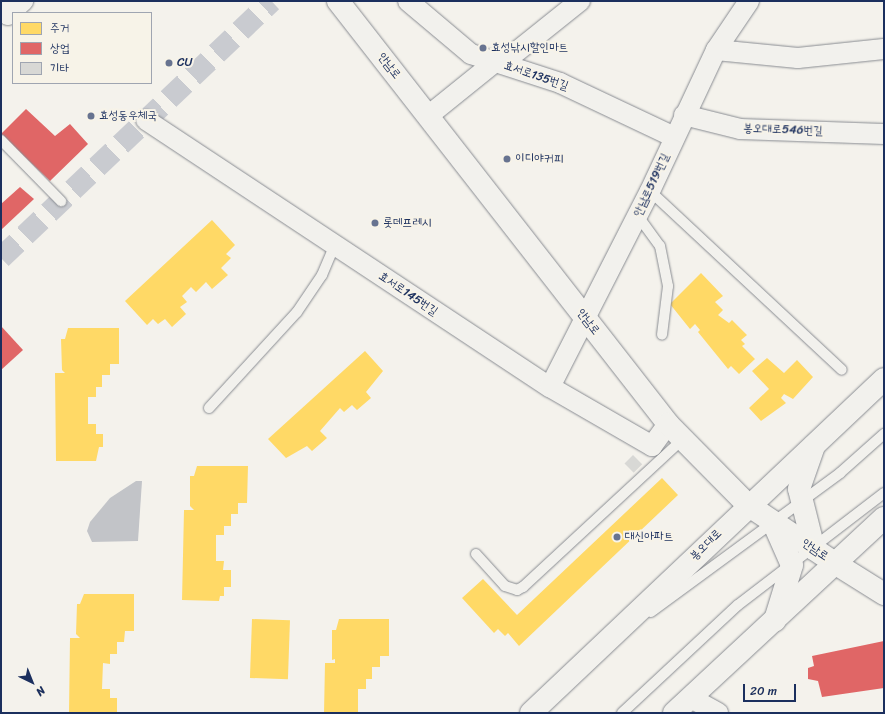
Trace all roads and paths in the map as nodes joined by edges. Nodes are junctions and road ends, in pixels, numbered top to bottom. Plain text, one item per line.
1 (23, 1) edge
2 (338, 1) edge
3 (408, 1) edge
4 (580, 1) edge
5 (749, 1) edge
6 (4, 12) edge
7 (884, 49) edge
8 (716, 50) junction
9 (495, 62) junction
10 (428, 116) junction
11 (684, 116) junction
12 (146, 120) dead end
13 (884, 134) edge
14 (674, 137) junction
15 (1, 140) edge
16 (650, 191) junction
17 (61, 201) dead end
18 (638, 216) junction
19 (335, 246) junction
20 (586, 318) junction
21 (662, 335) dead end
22 (842, 370) dead end
23 (884, 379) edge
24 (550, 387) junction
25 (209, 408) dead end
26 (675, 431) junction
27 (884, 434) edge
28 (814, 446) junction
29 (884, 493) edge
30 (801, 501) junction
31 (748, 505) junction
32 (884, 518) edge
33 (773, 522) junction
34 (814, 549) junction
35 (476, 554) dead end
36 (836, 564) junction
37 (792, 565) junction
38 (884, 594) edge
39 (775, 620) junction
40 (596, 651) junction
41 (691, 698) junction
42 (530, 713) edge
43 (622, 713) edge
44 (674, 713) edge
45 (718, 713) edge

1 - 6 street
2 - 10 main road, 안남로
3 - 9 street, 효서로135번길
4 - 9 street
5 - 8 street, 안남로519번길
7 - 8 street
8 - 11 street, 안남로519번길
9 - 10 street
9 - 14 street, 효서로135번길
10 - 20 main road, 안남로
11 - 13 street, 봉오대로546번길
11 - 14 street, 안남로519번길
12 - 19 street, 효서로145번길
14 - 16 street, 안남로519번길
15 - 17 lane
16 - 18 street, 안남로519번길
16 - 22 lane
18 - 20 street, 안남로519번길
18 - 21 lane
19 - 24 street, 효서로145번길
19 - 25 lane
20 - 24 street, 안남로519번길
20 - 26 main road, 안남로
23 - 28 main road, 봉오대로
24 - 26 street, 효서로145번길
26 - 31 main road, 안남로
26 - 35 lane
27 - 30 lane
28 - 30 main road
28 - 31 main road, 봉오대로
29 - 34 lane
30 - 33 lane
30 - 34 main road
31 - 33 main road, 안남로
31 - 40 main road, 봉오대로
32 - 36 main road
33 - 34 main road, 안남로
33 - 37 main road
33 - 40 lane
34 - 36 main road, 안남로
34 - 37 lane
36 - 38 main road, 안남로
36 - 39 main road
37 - 39 main road
37 - 43 lane
39 - 41 main road
40 - 42 main road, 봉오대로
41 - 44 main road
41 - 45 street

